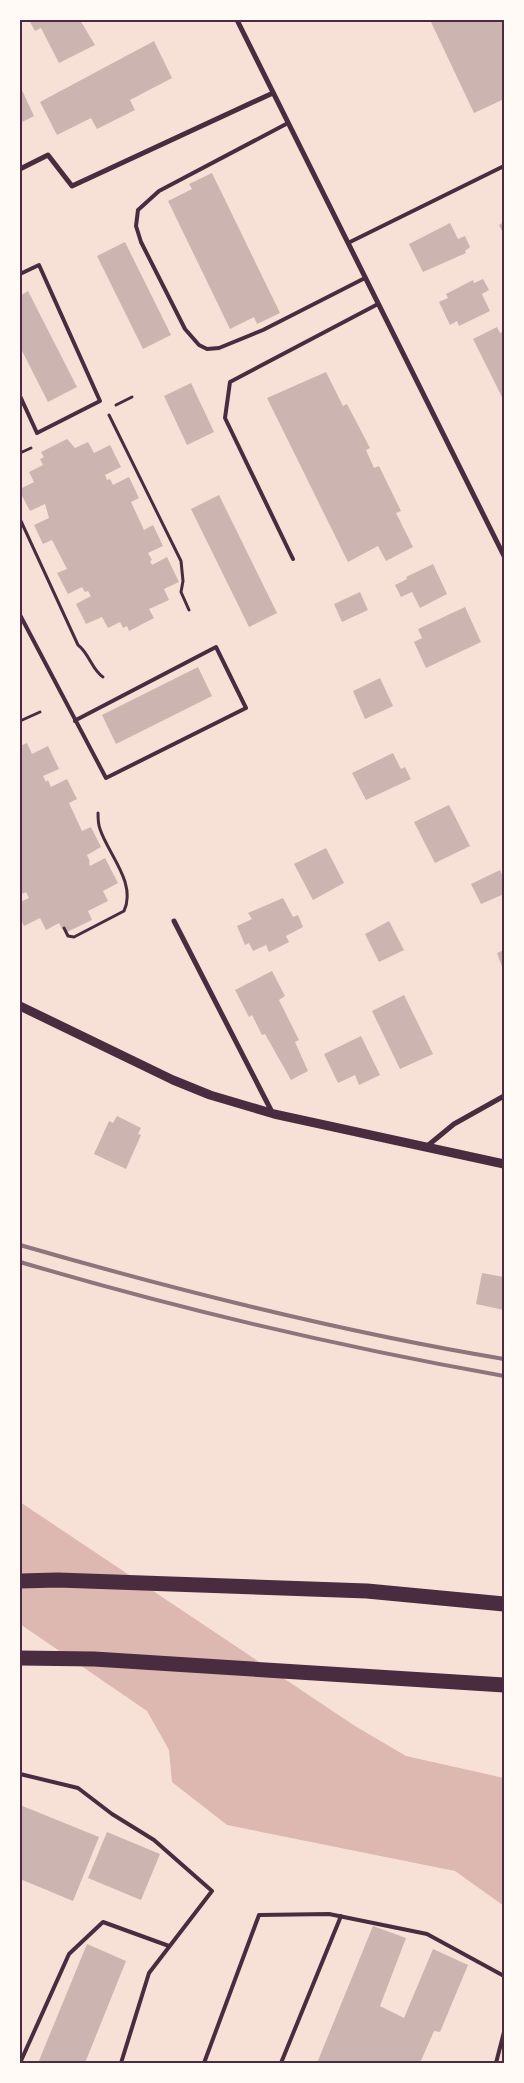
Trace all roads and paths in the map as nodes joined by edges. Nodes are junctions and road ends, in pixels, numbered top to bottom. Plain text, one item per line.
1 (237, 20) edge
2 (273, 92) junction
3 (288, 123) junction
4 (504, 166) edge
5 (20, 169) edge
6 (348, 243) junction
7 (20, 274) edge
8 (365, 278) junction
9 (378, 304) junction
10 (20, 396) edge
11 (106, 409) dead end
12 (20, 519) edge
13 (504, 556) edge
14 (293, 559) dead end
15 (190, 610) dead end
16 (20, 615) edge
17 (102, 677) dead end
18 (40, 712) dead end
19 (75, 720) junction
20 (20, 722) edge
21 (98, 813) dead end
22 (174, 921) dead end
23 (64, 928) dead end
24 (20, 1006) edge
25 (504, 1096) edge
26 (274, 1114) junction
27 (426, 1147) junction
28 (504, 1164) edge
29 (20, 1581) edge
30 (504, 1604) edge
31 (20, 1658) edge
32 (504, 1685) edge
33 (20, 1774) edge
34 (341, 1916) junction
35 (170, 1946) junction
36 (504, 1976) edge
37 (504, 2032) edge
38 (20, 2063) edge
39 (121, 2063) edge
40 (204, 2063) edge
41 (281, 2063) edge
42 (496, 2063) edge

1 - 2 street
2 - 3 street
2 - 5 street
3 - 6 street
3 - 8 lane
4 - 6 lane
6 - 8 street
7 - 10 lane
8 - 9 street
9 - 13 street
9 - 14 lane
11 - 15 path
12 - 17 path
16 - 19 lane
18 - 20 path
19 - 19 lane
21 - 23 path
22 - 26 street
24 - 26 street
25 - 27 street
26 - 27 street
27 - 28 street
29 - 30 highway
31 - 32 highway
33 - 35 lane
34 - 36 lane
34 - 40 lane
34 - 41 lane
35 - 38 lane
35 - 39 lane
37 - 42 lane

